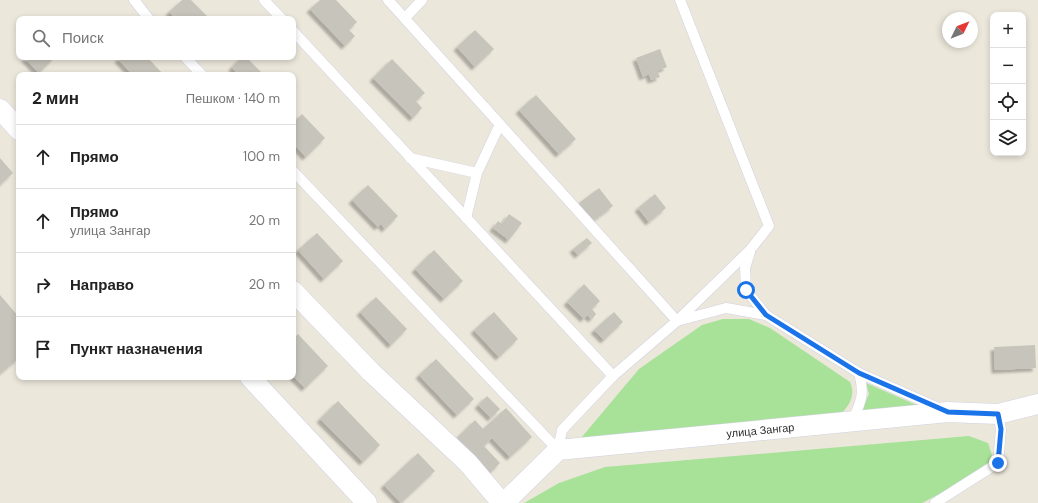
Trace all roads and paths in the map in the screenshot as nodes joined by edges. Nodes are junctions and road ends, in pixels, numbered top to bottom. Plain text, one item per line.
1 (134, 0) edge
2 (264, 0) edge
3 (388, 0) edge
4 (422, 0) edge
5 (680, 0) edge
6 (147, 16) edge
7 (279, 16) edge
8 (405, 18) junction
9 (296, 34) edge
10 (188, 60) edge
11 (199, 72) edge
12 (0, 108) edge
13 (500, 124) junction
14 (16, 127) edge
15 (410, 158) junction
16 (477, 173) junction
17 (296, 174) edge
18 (466, 218) junction
19 (750, 250) junction
20 (296, 293) edge
21 (766, 315) junction
22 (676, 321) junction
23 (859, 373) junction
24 (613, 376) junction
25 (253, 380) edge
26 (1038, 404) edge
27 (948, 412) junction
28 (998, 414) junction
29 (851, 423) junction
30 (558, 450) junction
31 (367, 503) edge
32 (503, 503) edge
33 (935, 503) edge

1 - 6 lane
2 - 7 lane
3 - 8 lane
4 - 8 lane
5 - 19 lane
8 - 13 lane
9 - 15 lane
10 - 11 lane
12 - 14 street
13 - 16 lane
13 - 22 lane
15 - 16 lane
15 - 18 lane
16 - 18 lane
17 - 30 lane
18 - 24 lane
19 - 21 lane
19 - 22 lane
20 - 32 street
21 - 22 lane
21 - 23 lane
22 - 24 lane
23 - 27 lane
23 - 29 lane
24 - 30 lane
25 - 31 street
26 - 28 street, улица Зангар
27 - 28 street, улица Зангар
27 - 29 street, улица Зангар
28 - 33 lane
29 - 30 street, улица Зангар
30 - 32 street

